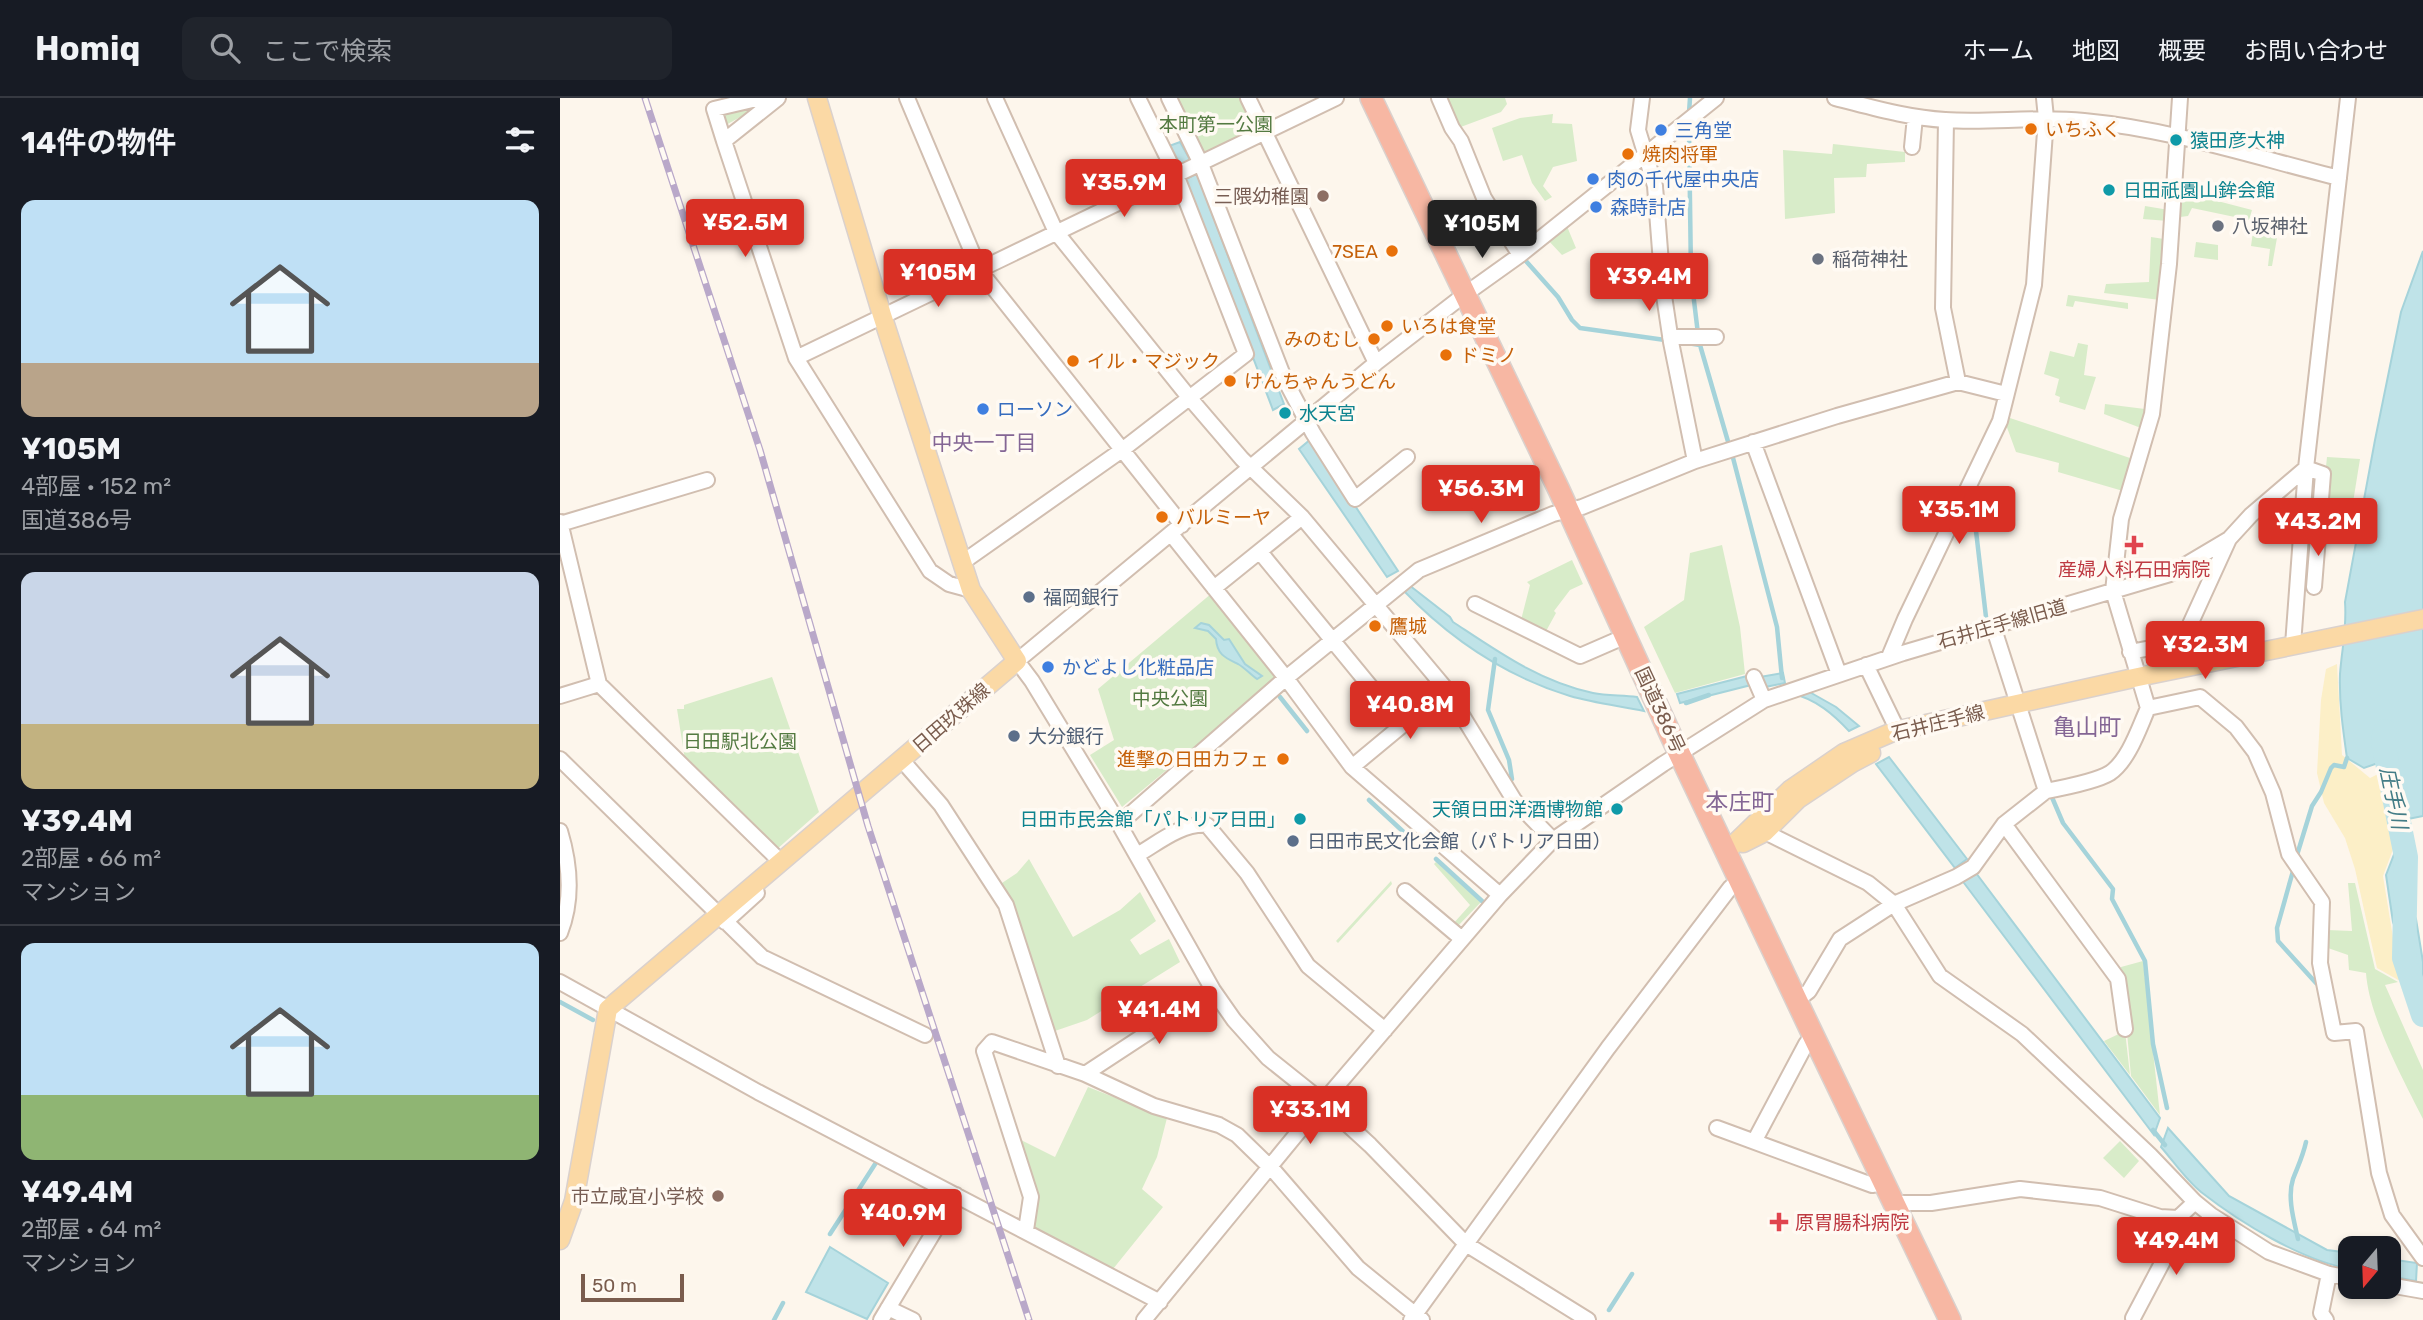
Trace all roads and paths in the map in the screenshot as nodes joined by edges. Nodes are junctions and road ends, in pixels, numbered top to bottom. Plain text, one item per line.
1 (761, 98) edge
2 (778, 98) edge
3 (817, 98) edge
4 (906, 98) edge
5 (995, 98) edge
6 (1138, 98) edge
7 (1169, 98) edge
8 (1248, 98) edge
9 (1336, 98) edge
10 (1371, 98) edge
11 (1439, 98) edge
12 (1642, 98) edge
13 (1716, 98) edge
14 (1835, 98) edge
15 (2044, 98) edge
16 (2180, 98) edge
17 (2348, 98) edge
18 (1915, 117) junction
19 (2046, 118) junction
20 (1946, 120) junction
21 (1265, 134) junction
22 (2179, 137) junction
23 (724, 141) junction
24 (1912, 147) dead end
25 (1645, 156) junction
26 (1201, 164) junction
27 (1176, 175) junction
28 (2339, 178) junction
29 (1056, 232) junction
30 (1520, 255) junction
31 (980, 271) junction
32 (1464, 295) junction
33 (882, 315) junction
34 (1670, 337) junction
35 (1704, 337) dead end
36 (796, 358) junction
37 (1376, 363) junction
38 (1958, 382) junction
39 (2006, 394) junction
40 (1188, 397) junction
41 (1308, 421) junction
42 (1753, 442) junction
43 (1122, 450) junction
44 (1407, 457) dead end
45 (1695, 461) junction
46 (1251, 468) junction
47 (2306, 468) junction
48 (707, 480) dead end
49 (1569, 510) junction
50 (1302, 517) junction
51 (560, 523) edge
52 (1176, 529) junction
53 (2229, 539) junction
54 (1260, 552) junction
55 (963, 562) junction
56 (2314, 587) dead end
57 (1214, 588) junction
58 (971, 590) junction
59 (2113, 591) junction
60 (1376, 604) junction
61 (1475, 604) dead end
62 (2423, 619) edge
63 (1993, 626) junction
64 (1626, 636) junction
65 (1332, 642) junction
66 (2293, 645) junction
67 (2130, 652) junction
68 (1889, 657) junction
69 (1017, 661) junction
70 (1866, 665) junction
71 (1839, 674) junction
72 (1286, 678) junction
73 (2140, 682) junction
74 (599, 684) junction
75 (1446, 689) junction
76 (560, 696) edge
77 (975, 697) junction
78 (2020, 708) junction
79 (2148, 708) junction
80 (1402, 725) junction
81 (1898, 731) junction
82 (1680, 754) junction
83 (560, 759) edge
84 (907, 766) junction
85 (1352, 767) junction
86 (2046, 791) junction
87 (1119, 824) junction
88 (2004, 824) junction
89 (560, 831) edge
90 (1765, 832) junction
91 (1553, 840) junction
92 (1726, 852) junction
93 (1137, 855) junction
94 (780, 861) junction
95 (1740, 879) junction
96 (1405, 891) dead end
97 (1500, 895) junction
98 (1894, 904) junction
99 (721, 918) junction
100 (560, 933) edge
101 (1462, 939) junction
102 (560, 982) edge
103 (1213, 990) junction
104 (1797, 1000) junction
105 (608, 1009) junction
106 (2125, 1029) dead end
107 (1385, 1030) junction
108 (925, 1035) dead end
109 (1813, 1035) junction
110 (1058, 1066) junction
111 (1085, 1074) junction
112 (1323, 1102) junction
113 (1717, 1128) dead end
114 (1755, 1140) junction
115 (1270, 1167) junction
116 (1884, 1183) junction
117 (956, 1195) junction
118 (2195, 1202) junction
119 (1895, 1203) junction
120 (2178, 1218) junction
121 (1026, 1230) junction
122 (560, 1240) edge
123 (1466, 1244) junction
124 (2423, 1258) edge
125 (2329, 1274) junction
126 (2338, 1276) edge
127 (2401, 1287) edge
128 (2423, 1291) edge
129 (1160, 1302) junction
130 (885, 1314) edge
131 (1416, 1318) edge
132 (2133, 1318) edge
133 (913, 1320) edge
134 (1144, 1320) edge
135 (1588, 1320) edge
136 (1950, 1320) edge
137 (2326, 1320) edge

1 - 23 street
2 - 23 street
3 - 33 main road
4 - 31 street
5 - 29 street
6 - 27 street
7 - 26 street
8 - 21 street
9 - 21 street
10 - 32 highway, 国道386号
11 - 30 street
12 - 25 street
13 - 25 street
14 - 18 street
15 - 19 street
16 - 22 street
17 - 28 street
18 - 20 street
18 - 24 street
19 - 20 street
19 - 22 street
19 - 39 street
20 - 38 street
21 - 26 street
21 - 37 street
22 - 28 street
22 - 59 street
23 - 36 street
25 - 30 street
25 - 34 street
26 - 27 street
26 - 41 street
27 - 29 street
27 - 40 street
28 - 47 street
29 - 31 street
29 - 40 street
30 - 32 street
31 - 33 street
31 - 43 street
32 - 37 street
32 - 49 highway, 国道386号
33 - 36 street
33 - 55 main road
34 - 35 street
34 - 45 street
36 - 58 street
37 - 41 street
38 - 39 street
38 - 42 street
39 - 68 street
40 - 43 street
40 - 46 street
41 - 44 street
41 - 46 street
42 - 45 street
42 - 71 street
43 - 52 street
43 - 55 street
45 - 49 street
46 - 50 street
46 - 52 street
47 - 53 street, 石井庄手線旧道
47 - 56 street
47 - 66 street
48 - 51 street
49 - 60 street
49 - 64 highway, 国道386号
50 - 54 street
50 - 60 street
51 - 74 street
52 - 57 street
52 - 69 street
53 - 59 street, 石井庄手線旧道
53 - 67 street
54 - 57 street
54 - 65 street
55 - 58 main road
57 - 72 street
58 - 69 main road
59 - 63 street, 石井庄手線旧道
59 - 67 street
60 - 65 street
60 - 75 street
61 - 64 street
62 - 66 main road, 石井庄手線
63 - 68 street, 石井庄手線旧道
63 - 78 street
64 - 82 highway, 国道386号
65 - 72 street
65 - 80 street
66 - 73 main road, 石井庄手線
67 - 73 street
68 - 70 street, 石井庄手線旧道
69 - 77 main road, 日田玖珠線
69 - 87 street
70 - 71 street, 石井庄手線旧道
70 - 81 street
71 - 82 street, 石井庄手線旧道
72 - 85 street
72 - 87 street
73 - 78 main road, 石井庄手線
73 - 79 street
74 - 76 street
74 - 94 street
75 - 80 street
75 - 91 street
77 - 84 street
77 - 94 main road, 日田玖珠線
78 - 81 main road, 石井庄手線
78 - 86 street
78 - 90 main road, 石井庄手線
79 - 86 street
79 - 124 street
80 - 85 street
81 - 92 main road, 石井庄手線
82 - 91 street, 石井庄手線旧道
82 - 92 highway, 国道386号
83 - 99 street
84 - 99 street
84 - 110 street
85 - 97 street
86 - 88 street
87 - 93 street
88 - 98 street
88 - 106 street
89 - 100 street
90 - 92 main road, 石井庄手線
90 - 98 street
91 - 97 street, 石井庄手線旧道
92 - 95 highway, 国道386号
93 - 103 street
93 - 107 street
94 - 99 main road, 日田玖珠線
95 - 104 highway, 国道386号
95 - 123 street
96 - 101 street
97 - 101 street, 石井庄手線旧道
98 - 104 street
98 - 118 street
99 - 105 main road, 日田玖珠線
99 - 108 street
101 - 107 street, 石井庄手線旧道
102 - 105 street
103 - 111 street
103 - 112 street
104 - 109 highway, 国道386号
105 - 117 street
105 - 122 main road
107 - 112 street, 石井庄手線旧道
109 - 114 street
109 - 116 highway, 国道386号
110 - 111 street
110 - 121 street
111 - 115 street
112 - 115 street, 石井庄手線旧道
112 - 123 street
113 - 114 street
114 - 116 street
115 - 129 street, 石井庄手線旧道
115 - 131 street
116 - 119 highway, 国道386号
117 - 121 street
117 - 130 street
118 - 120 street
118 - 125 street
119 - 120 street
119 - 136 highway, 国道386号
120 - 132 street
121 - 129 street
123 - 131 street
123 - 135 street
125 - 126 street
125 - 137 street
127 - 128 street
129 - 134 street, 石井庄手線旧道
130 - 133 street

